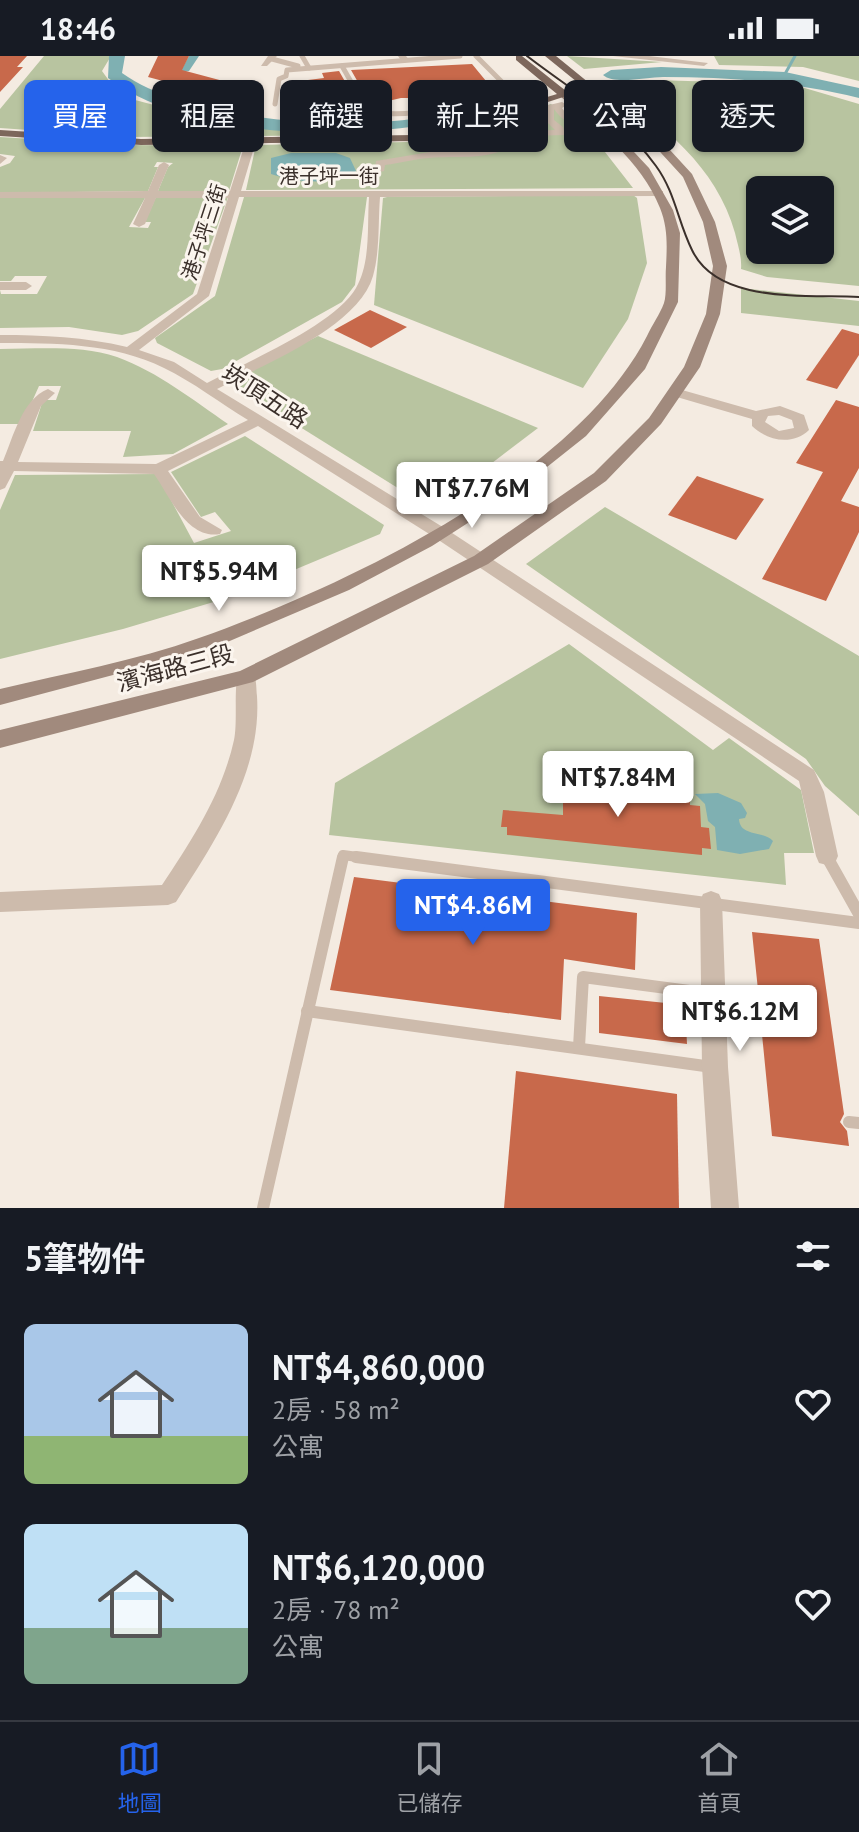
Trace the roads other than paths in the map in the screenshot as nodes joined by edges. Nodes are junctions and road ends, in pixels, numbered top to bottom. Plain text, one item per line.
1 (302, 56) edge
2 (460, 56) edge
3 (476, 56) edge
4 (538, 56) edge
5 (550, 56) edge
6 (617, 56) edge
7 (518, 57) edge
8 (404, 58) edge
9 (270, 60) edge
10 (704, 63) dead end
11 (342, 66) junction
12 (309, 68) junction
13 (580, 80) edge
14 (564, 101) edge
15 (275, 104) dead end
16 (556, 106) junction
17 (564, 115) edge
18 (0, 133) edge
19 (264, 141) edge
20 (152, 142) edge
21 (248, 152) edge
22 (666, 152) edge
23 (438, 154) junction
24 (378, 163) dead end
25 (164, 165) dead end
26 (659, 193) junction
27 (236, 194) junction
28 (375, 194) junction
29 (0, 195) edge
30 (152, 195) junction
31 (139, 224) dead end
32 (0, 286) edge
33 (26, 286) dead end
34 (0, 339) edge
35 (132, 349) junction
36 (208, 388) junction
37 (675, 392) junction
38 (48, 393) dead end
39 (758, 416) dead end
40 (257, 421) junction
41 (4, 466) edge
42 (159, 469) junction
43 (0, 485) edge
44 (214, 530) dead end
45 (440, 533) junction
46 (481, 560) junction
47 (246, 677) junction
48 (0, 697) edge
49 (0, 739) edge
50 (827, 856) joint
51 (711, 901) junction
52 (0, 902) edge
53 (859, 914) edge
54 (859, 923) edge
55 (715, 994) junction
56 (307, 1011) junction
57 (579, 1047) junction
58 (715, 1067) junction
59 (263, 1208) edge
60 (725, 1208) edge

1 - 12 lane
2 - 8 lane
3 - 11 lane
4 - 7 main road
5 - 13 main road, 濱海路三段
6 - 10 street
7 - 16 main road, 濱海路三段
8 - 11 lane
9 - 12 lane
11 - 12 lane
12 - 15 lane
14 - 16 main road
16 - 16 street
16 - 17 street
16 - 19 main road
16 - 26 street, 濱海路三段
18 - 20 main road
21 - 27 street, 港子坪三街
22 - 37 street, 濱海路三段
23 - 23 street
23 - 24 street
25 - 30 street
26 - 28 street, 港子坪一街
26 - 45 street, 濱海路三段
27 - 28 street, 港子坪一街
27 - 30 street, 港子坪一街
27 - 35 street, 港子坪三街
28 - 36 street
29 - 30 street, 港子坪一街
30 - 31 street
32 - 33 street
34 - 35 street, 崁頂五路
35 - 36 street, 崁頂五路
36 - 40 street, 崁頂五路
37 - 39 street
37 - 46 street, 濱海路三段
38 - 41 street
40 - 42 street
40 - 45 street, 崁頂五路
41 - 42 street
41 - 43 street
42 - 44 street
45 - 46 street, 崁頂五路
45 - 48 street, 濱海路三段
46 - 47 street, 濱海路三段
46 - 50 street, 崁頂五路
47 - 49 street, 濱海路三段
47 - 52 street
50 - 53 lane
51 - 54 lane
51 - 55 street
51 - 56 lane
55 - 57 lane
55 - 58 street
56 - 57 lane
56 - 59 lane
57 - 58 lane
58 - 60 street

